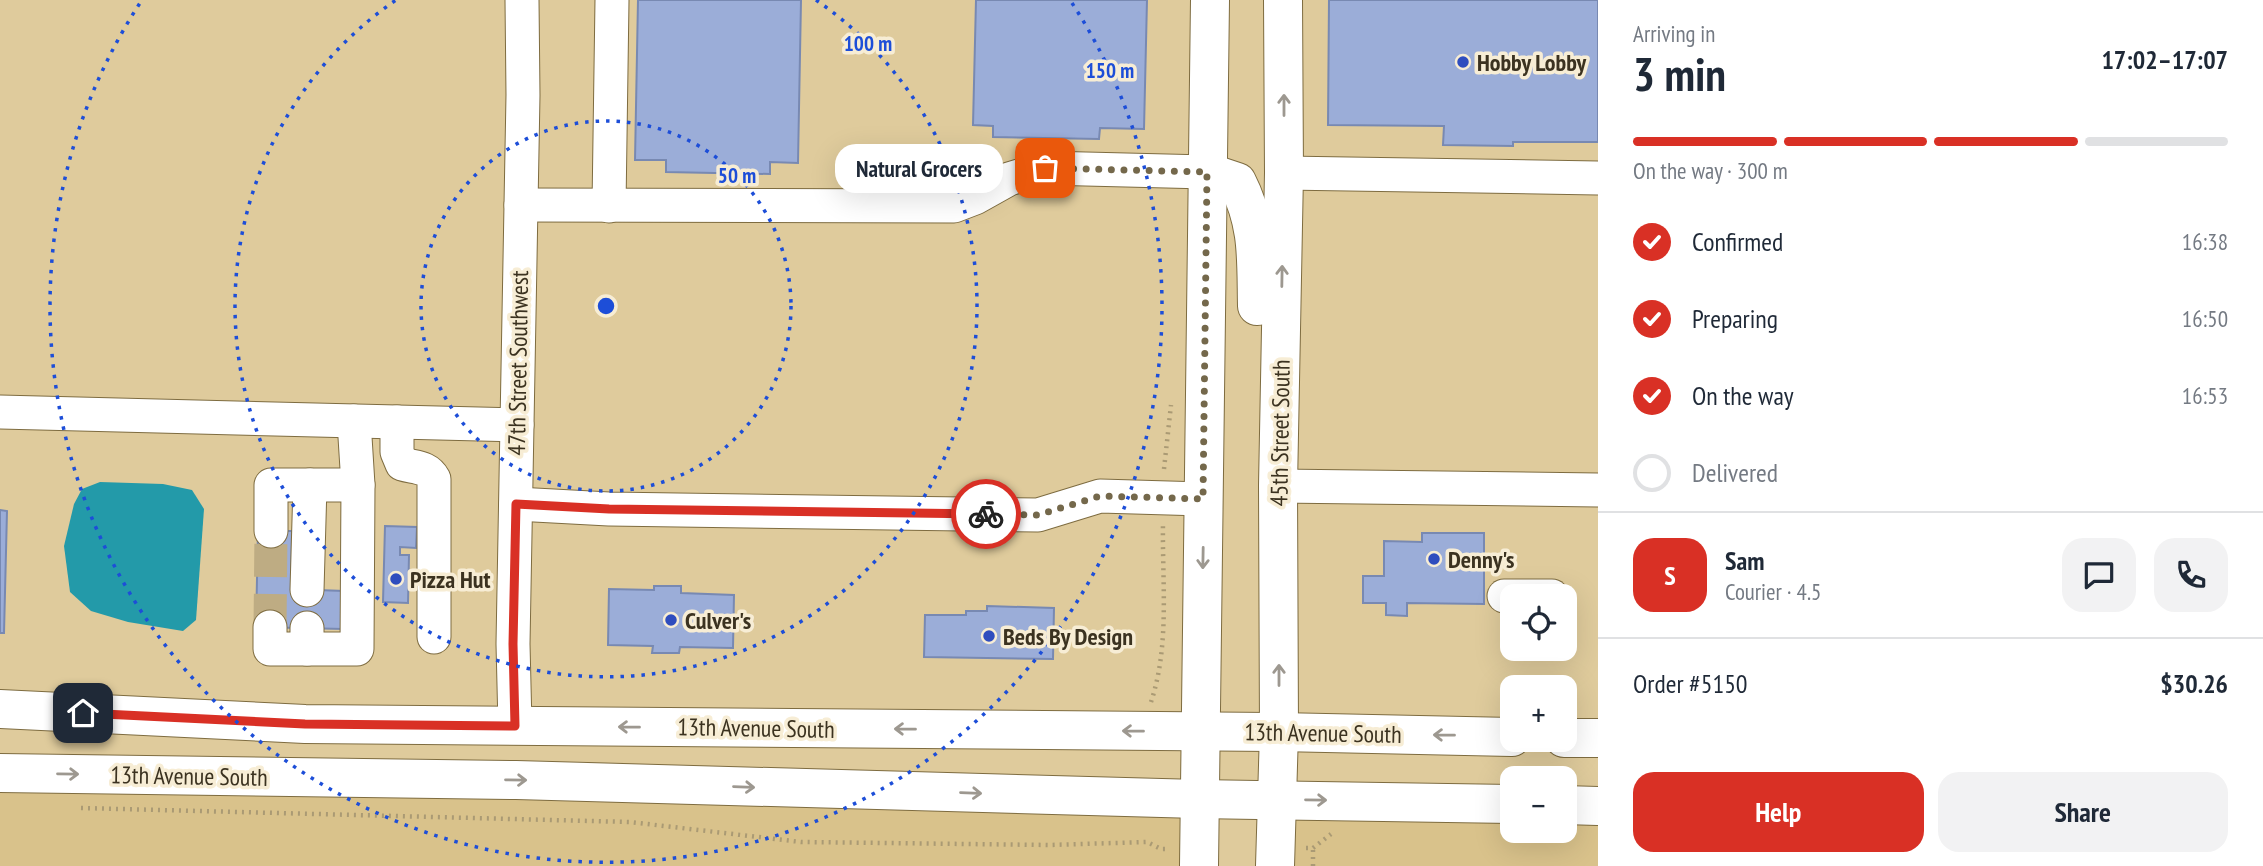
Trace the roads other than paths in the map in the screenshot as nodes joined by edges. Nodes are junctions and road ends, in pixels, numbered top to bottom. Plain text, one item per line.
1 (522, 0) edge
2 (612, 0) edge
3 (1210, 0) edge
4 (1219, 0) edge
5 (1283, 0) edge
6 (1207, 172) junction
7 (1284, 173) junction
8 (1598, 178) edge
9 (521, 205) junction
10 (609, 206) junction
11 (0, 412) edge
12 (355, 421) junction
13 (397, 422) junction
14 (517, 425) junction
15 (310, 485) junction
16 (358, 485) junction
17 (1278, 486) junction
18 (1598, 490) edge
19 (1203, 499) junction
20 (516, 504) junction
21 (271, 531) tunnel mouth
22 (307, 590) dead end
23 (434, 637) dead end
24 (270, 638) dead end
25 (0, 709) edge
26 (515, 726) junction
27 (1201, 732) junction
28 (1279, 732) junction
29 (1500, 737) edge
30 (1577, 738) edge
31 (1598, 738) edge
32 (0, 773) edge
33 (203, 776) junction
34 (1198, 799) junction
35 (1276, 799) junction
36 (1500, 804) edge
37 (1577, 805) edge
38 (1598, 806) edge
39 (1199, 857) edge
40 (1275, 857) edge

1 - 9 street, 47th Street Southwest
2 - 10 street
3 - 6 main road
4 - 7 main road
7 -> 5 main road, 45th Street South
6 - 10 street
6 - 17 main road
6 - 19 main road
7 - 8 street
17 -> 7 main road, 45th Street South
9 - 10 street
9 - 14 street, 47th Street Southwest
11 - 12 street
12 - 13 street
12 - 16 street
13 - 14 street
13 - 23 street
14 - 20 street, 47th Street Southwest
15 - 16 street
15 - 21 street
15 - 22 street
16 - 24 street
17 - 18 street
28 -> 17 main road, 45th Street South
19 - 20 street
19 -> 27 main road
20 - 26 street, 47th Street Southwest
25 - 26 main road, 13th Avenue South
27 -> 26 main road, 13th Avenue South
26 - 33 main road
27 - 28 main road, 13th Avenue South
27 - 34 main road
29 -> 28 main road, 13th Avenue South
28 - 35 main road, 45th Street South
30 - 31 main road
32 -> 33 main road, 13th Avenue South
33 -> 34 main road, 13th Avenue South
34 - 35 main road, 13th Avenue South
34 - 39 main road
35 -> 36 main road, 13th Avenue South
35 - 40 main road, 45th Street South
37 - 38 main road

